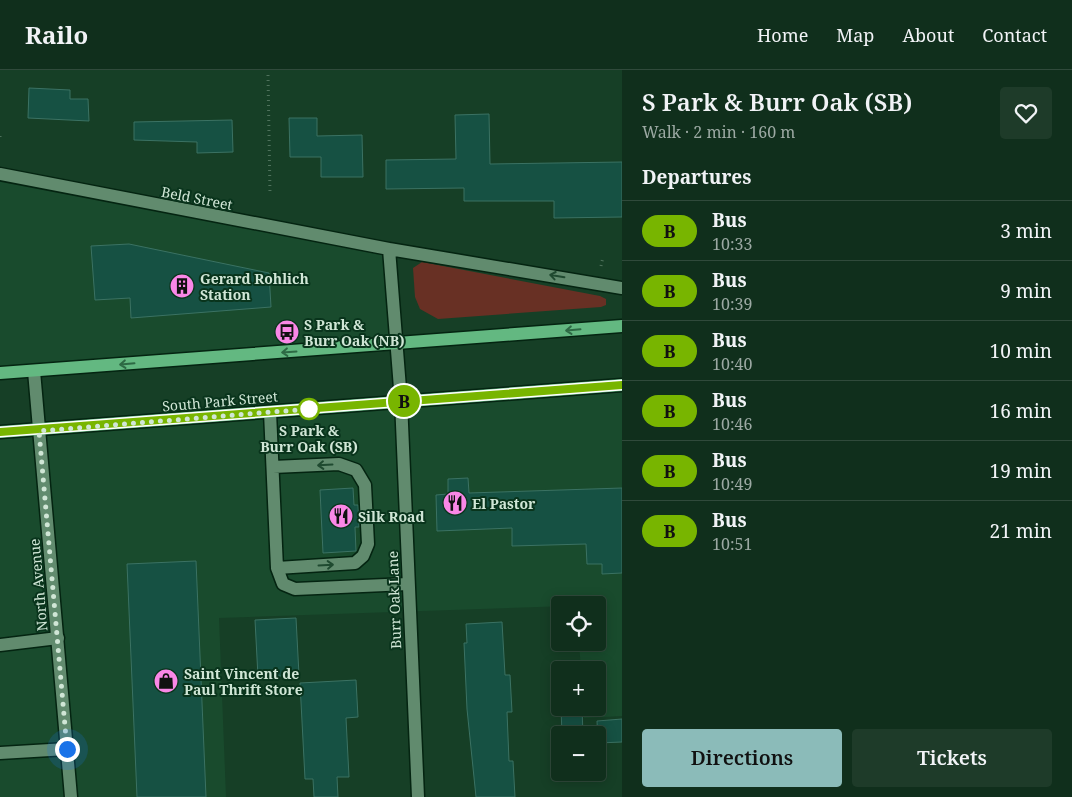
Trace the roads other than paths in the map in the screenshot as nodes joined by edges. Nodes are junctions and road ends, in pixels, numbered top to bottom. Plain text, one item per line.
1 (0, 174) edge
2 (389, 249) junction
3 (622, 288) edge
4 (622, 326) edge
5 (397, 344) junction
6 (34, 371) junction
7 (0, 373) edge
8 (622, 386) edge
9 (401, 401) junction
10 (270, 412) junction
11 (39, 431) junction
12 (0, 432) edge
13 (273, 468) junction
14 (277, 568) junction
15 (408, 584) junction
16 (58, 638) junction
17 (0, 645) edge
18 (67, 749) junction
19 (0, 753) edge
20 (71, 797) edge
21 (418, 797) edge

1 - 2 street, Beld Street
3 -> 2 street, Beld Street
2 - 5 street
4 -> 5 main road
5 -> 6 main road
5 - 9 street
6 - 7 main road
6 - 11 street, North Avenue
8 - 9 main road, South Park Street
9 - 10 main road, South Park Street
9 - 15 street, Burr Oak Lane
10 - 11 main road, South Park Street
10 - 13 street
11 - 12 main road, South Park Street
11 - 16 street, North Avenue
13 - 14 street
14 -> 13 street
14 - 15 street
15 - 21 street, Burr Oak Lane
16 - 17 street
16 - 18 street, North Avenue
18 - 19 street
18 - 20 street, North Avenue

